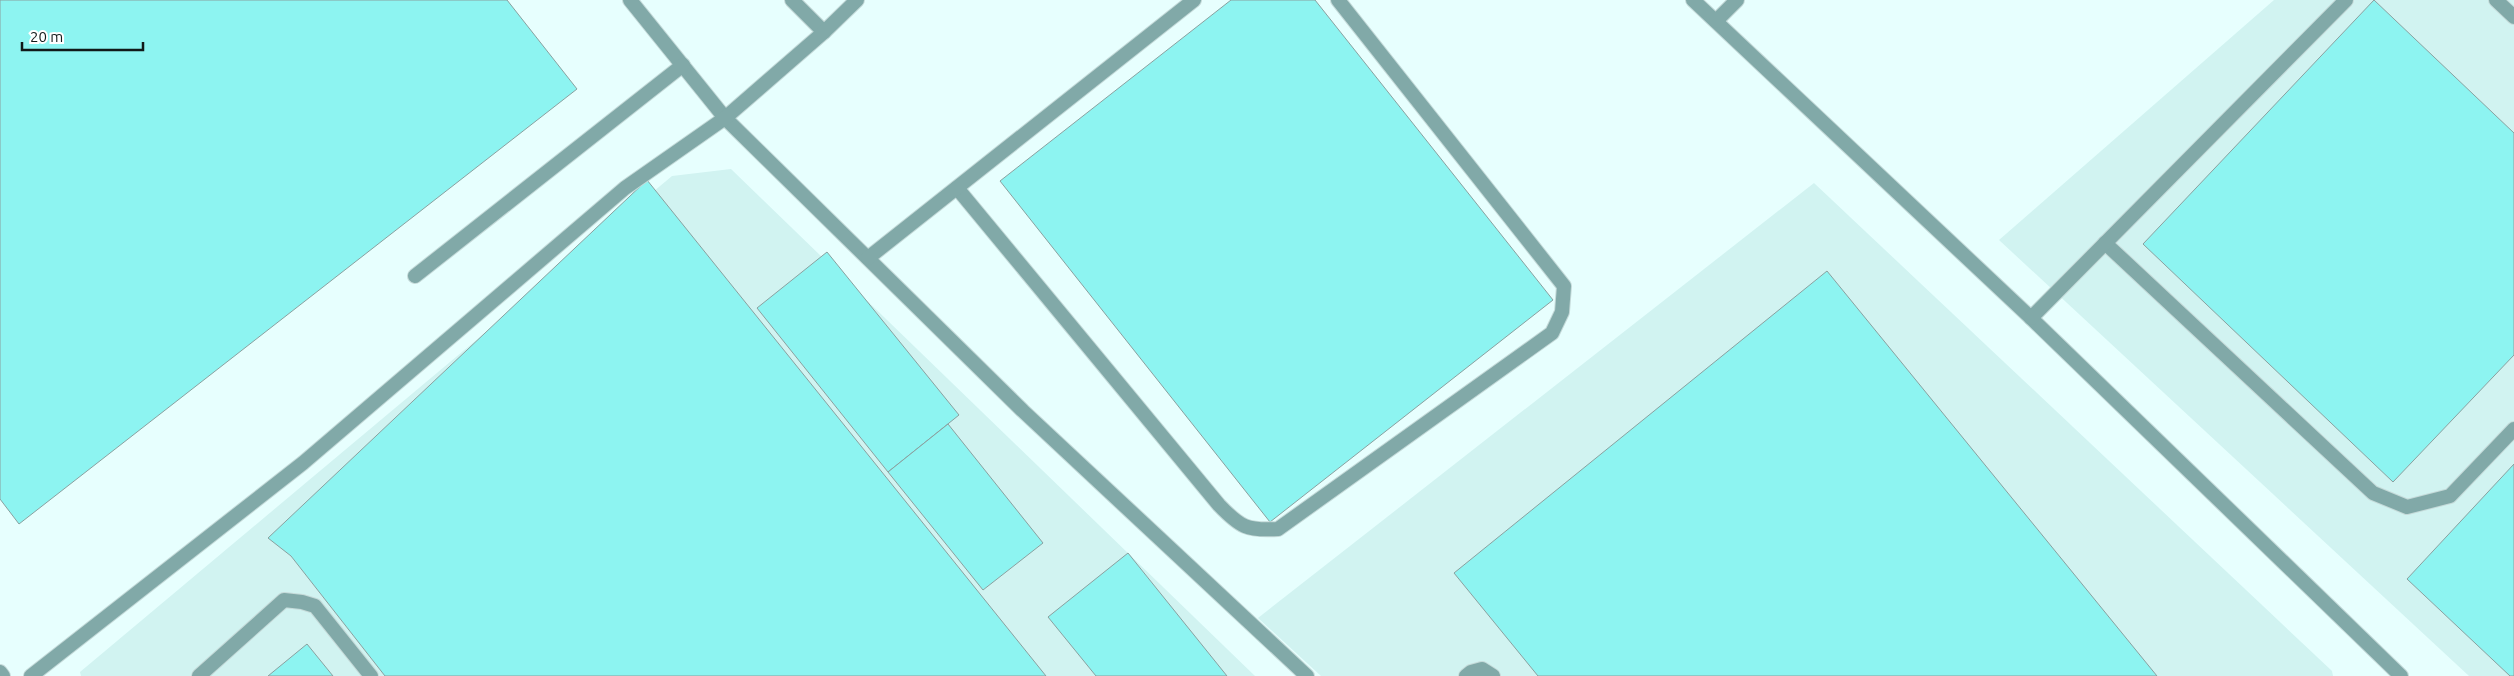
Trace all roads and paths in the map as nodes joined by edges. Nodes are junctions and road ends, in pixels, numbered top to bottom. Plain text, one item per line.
1 (630, 0) edge
2 (792, 0) edge
3 (857, 0) edge
4 (1194, 0) edge
5 (1338, 0) edge
6 (1693, 0) edge
7 (1738, 0) edge
8 (2346, 0) edge
9 (2496, 0) edge
10 (2514, 17) edge
11 (1716, 21) junction
12 (824, 32) junction
13 (683, 65) junction
14 (726, 118) junction
15 (957, 188) junction
16 (2104, 243) junction
17 (868, 258) junction
18 (415, 276) dead end
19 (2031, 318) junction
20 (2514, 429) edge
21 (0, 672) edge
22 (3, 676) edge
23 (31, 676) edge
24 (199, 676) edge
25 (371, 676) edge
26 (1307, 676) edge
27 (1466, 676) edge
28 (1493, 676) edge
29 (2401, 676) edge

1 - 13 lane
2 - 12 lane
3 - 12 lane
4 - 15 lane
5 - 15 lane
6 - 11 lane
7 - 11 lane
8 - 16 lane
9 - 10 lane
11 - 19 lane
12 - 14 lane
13 - 14 lane
13 - 18 lane
14 - 17 lane
14 - 23 lane
15 - 17 lane
16 - 19 lane
16 - 20 lane
17 - 26 lane
19 - 29 lane
21 - 22 lane
24 - 25 lane
27 - 28 lane

